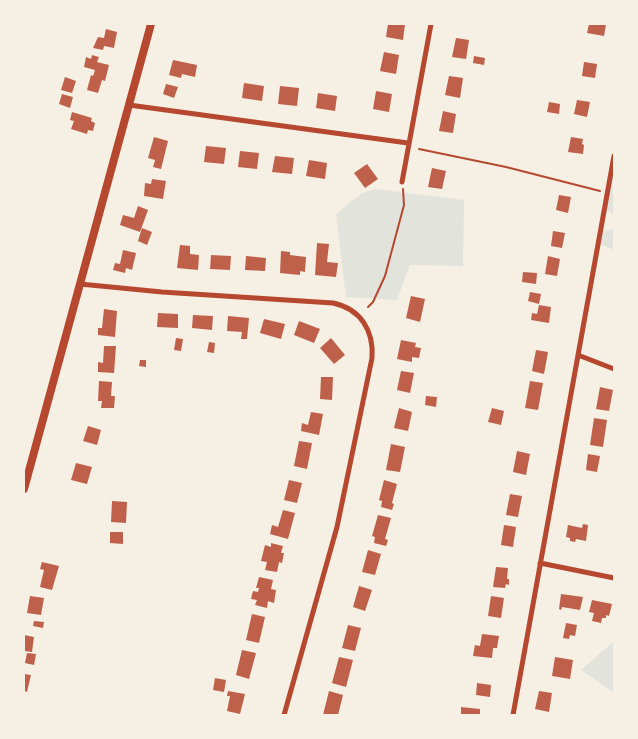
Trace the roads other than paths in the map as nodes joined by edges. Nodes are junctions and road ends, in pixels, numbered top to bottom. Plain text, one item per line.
1 (151, 24) edge
2 (431, 24) edge
3 (129, 105) junction
4 (408, 144) junction
5 (614, 156) edge
6 (402, 182) road end
7 (80, 284) junction
8 (578, 356) junction
9 (614, 369) edge
10 (24, 489) edge
11 (540, 563) junction
12 (614, 578) edge
13 (284, 715) edge
14 (513, 715) edge

1 - 3 street
2 - 4 street
3 - 4 street
3 - 7 street
4 - 6 street
5 - 8 street
7 - 10 street
7 - 13 street
8 - 9 street
8 - 11 street
11 - 12 street
11 - 14 street

